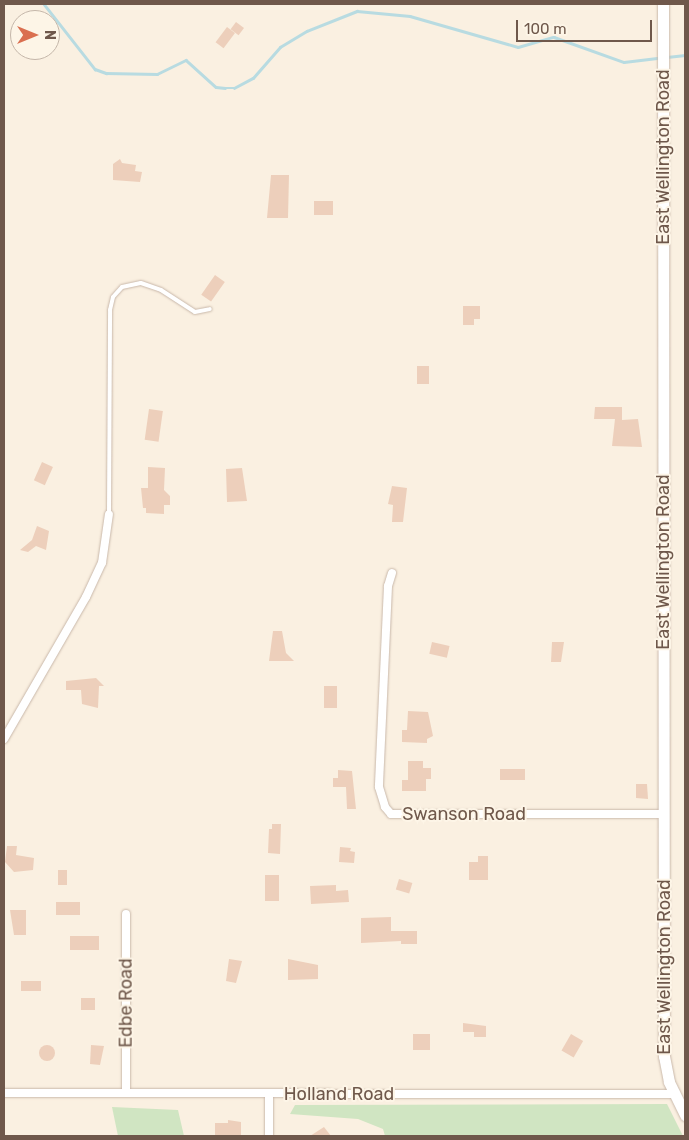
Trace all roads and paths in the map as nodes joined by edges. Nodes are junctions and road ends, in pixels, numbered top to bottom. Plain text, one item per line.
1 (663, 4) edge
2 (210, 309) dead end
3 (109, 514) joint
4 (392, 573) dead end
5 (4, 739) edge
6 (663, 814) junction
7 (126, 914) dead end
8 (4, 1093) edge
9 (126, 1093) junction
10 (673, 1094) junction
11 (269, 1095) junction
12 (685, 1115) edge
13 (269, 1136) edge

1 - 6 street, East Wellington Road
2 - 3 lane
3 - 5 street
4 - 6 street, Swanson Road
6 - 10 street, East Wellington Road
7 - 9 street, Edbe Road
8 - 9 street, Holland Road
9 - 11 street, Holland Road
10 - 11 street, Holland Road
10 - 12 street, East Wellington Road
11 - 13 street

